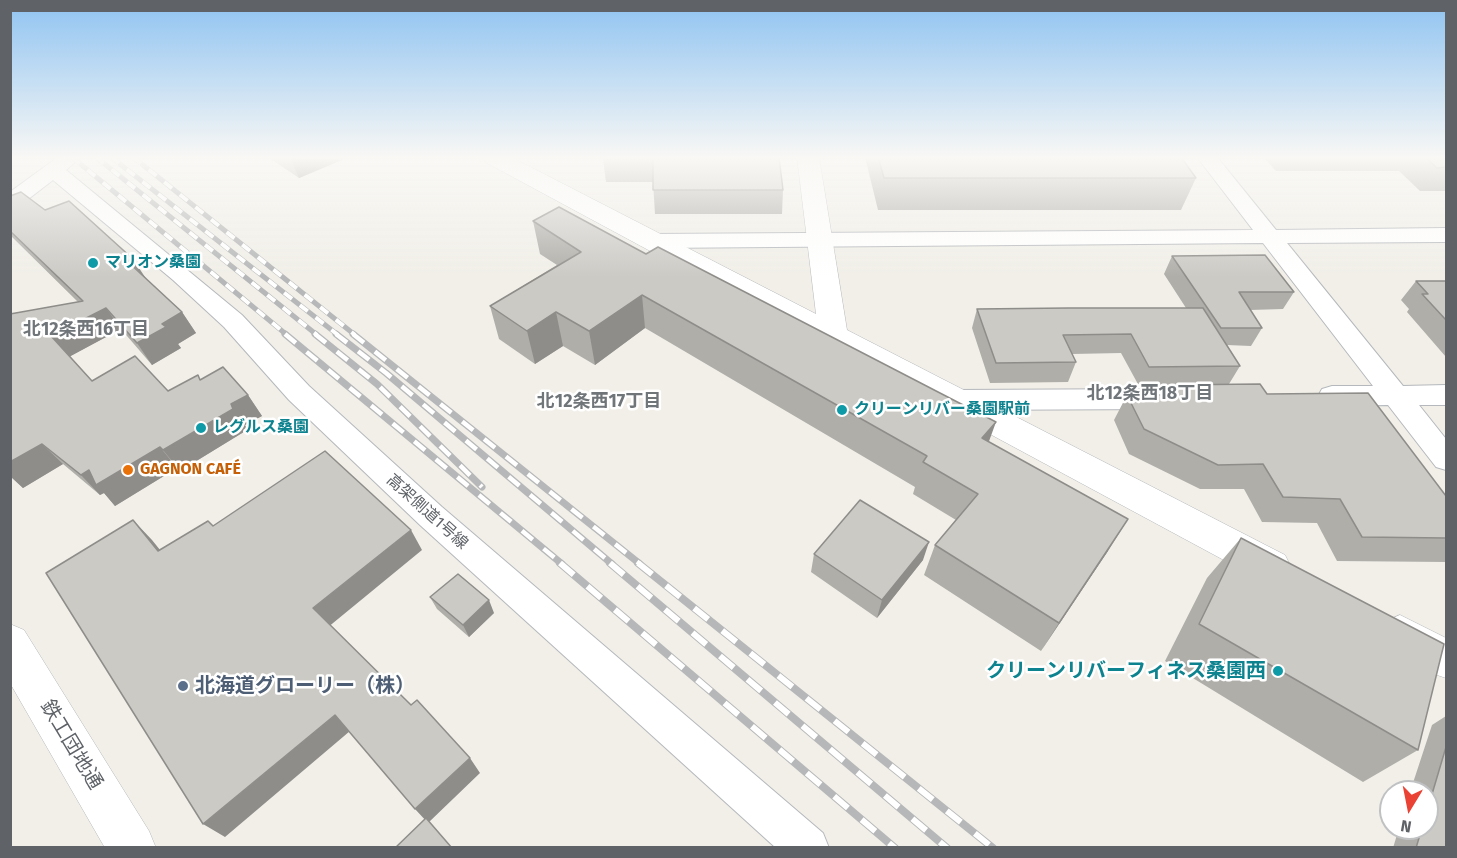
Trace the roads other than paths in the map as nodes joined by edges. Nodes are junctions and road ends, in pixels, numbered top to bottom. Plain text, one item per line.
1 (97, 197) edge
2 (570, 197) edge
3 (813, 197) edge
4 (1239, 197) edge
5 (1446, 235) edge
6 (1271, 236) junction
7 (819, 239) junction
8 (653, 241) junction
9 (833, 336) junction
10 (1396, 395) junction
11 (1446, 395) edge
12 (1305, 396) edge
13 (1188, 398) edge
14 (955, 400) junction
15 (1446, 459) edge
16 (1300, 582) edge
17 (1373, 620) edge
18 (10, 643) edge
19 (1446, 659) edge
20 (132, 848) edge
21 (808, 848) edge

1 - 21 street, 高架側道1号線
2 - 8 street
3 - 7 street
4 - 6 street
5 - 6 street
6 - 7 street
6 - 10 street
7 - 8 street
7 - 9 street
8 - 9 street
9 - 14 street
10 - 11 street
10 - 12 street
10 - 15 street
13 - 14 street
14 - 16 street
17 - 19 street
18 - 20 street, 鉄工団地通

